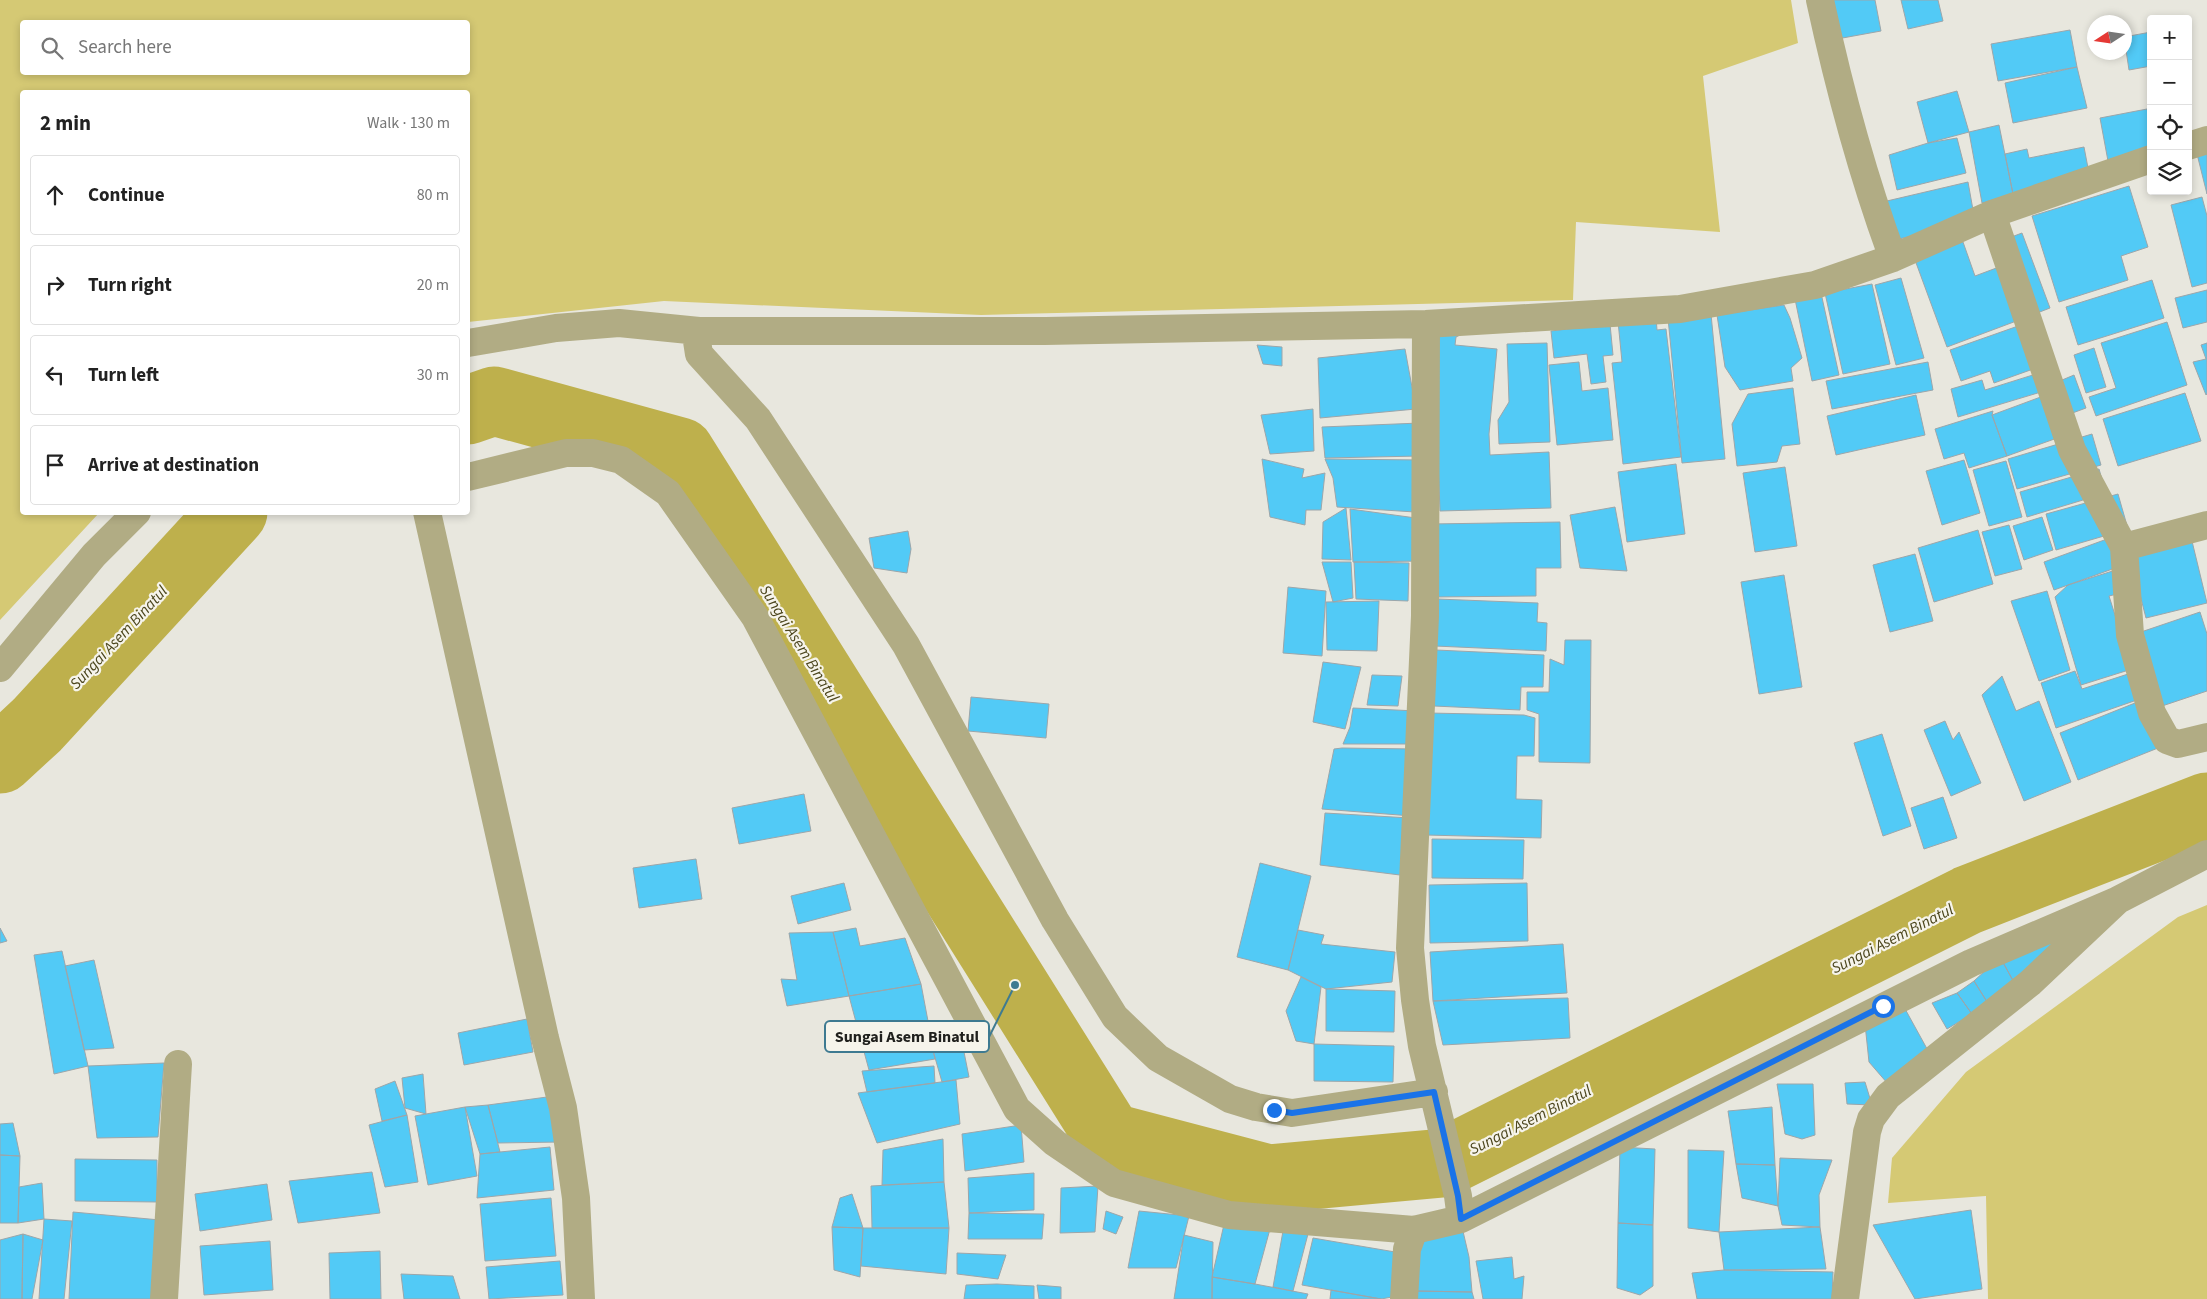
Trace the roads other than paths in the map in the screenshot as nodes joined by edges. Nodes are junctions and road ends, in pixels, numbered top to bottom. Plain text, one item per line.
1 (1820, 0) edge
2 (2207, 140) edge
3 (2192, 145) edge
4 (2147, 160) edge
5 (1992, 214) junction
6 (1893, 258) junction
7 (1426, 324) junction
8 (699, 331) junction
9 (470, 343) edge
10 (470, 477) edge
11 (134, 515) edge
12 (428, 515) edge
13 (2207, 525) edge
14 (2124, 547) junction
15 (0, 668) edge
16 (2207, 737) edge
17 (2207, 854) edge
18 (2118, 900) junction
19 (178, 1064) dead end
20 (1435, 1097) junction
21 (1460, 1208) junction
22 (1414, 1230) junction
23 (164, 1299) edge
24 (581, 1299) edge
25 (1404, 1299) edge
26 (1846, 1299) edge

1 - 6 street
2 - 3 street
4 - 5 street
5 - 6 street
5 - 14 street
6 - 7 street
7 - 8 street
7 - 20 street
8 - 9 street
8 - 20 street
10 - 22 street
11 - 15 street
12 - 24 street
13 - 14 street
14 - 16 street
17 - 18 street
18 - 21 street
18 - 26 street
19 - 23 street
20 - 21 street
21 - 22 street
22 - 25 street

